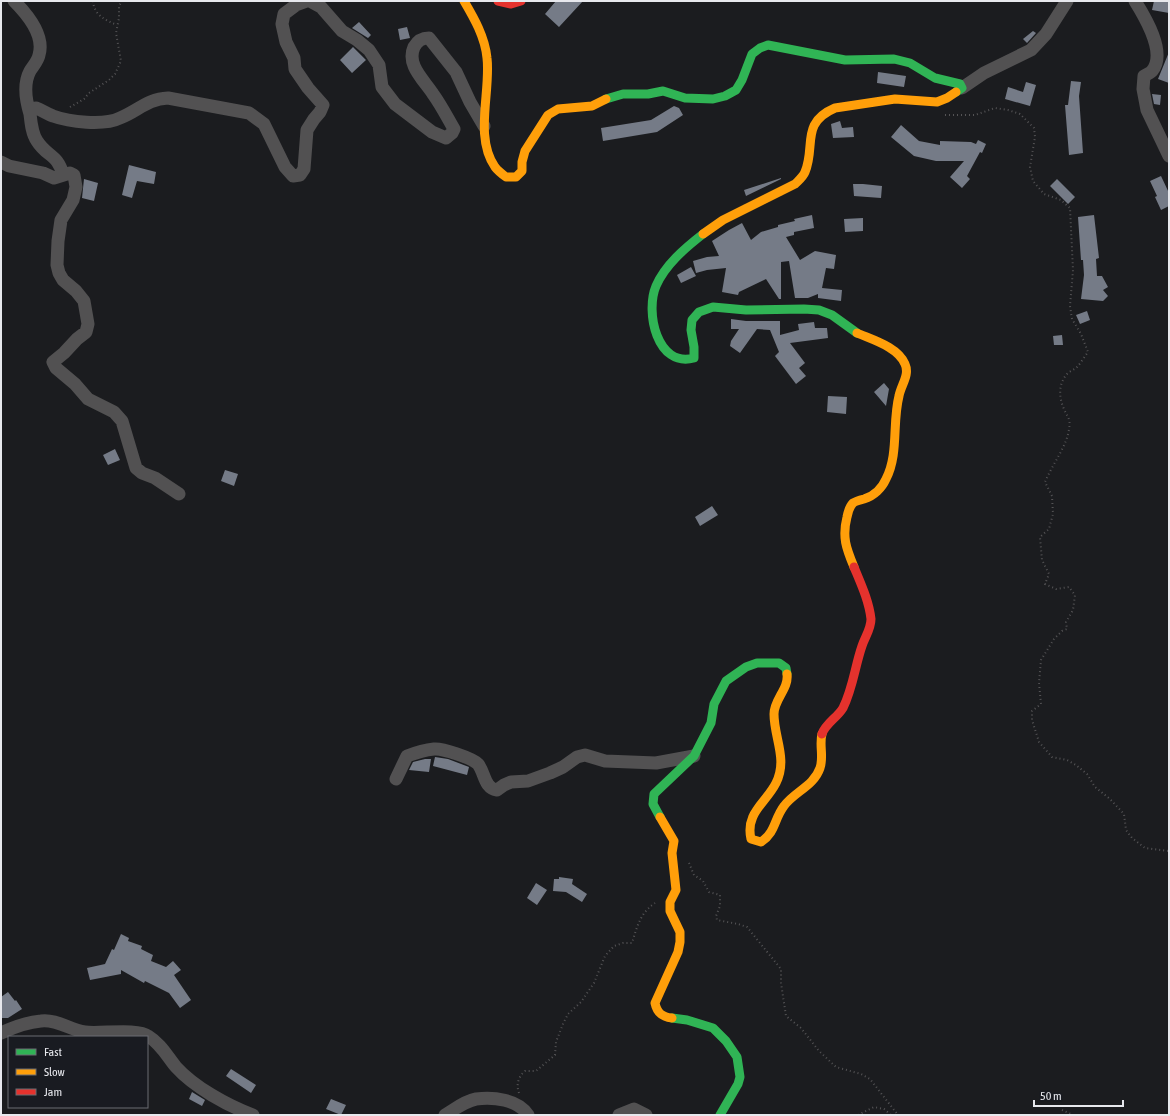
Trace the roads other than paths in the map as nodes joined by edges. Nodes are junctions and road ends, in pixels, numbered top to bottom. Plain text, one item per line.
1 (14, 1) edge
2 (307, 1) edge
3 (310, 1) edge
4 (464, 1) edge
5 (498, 1) edge
6 (521, 1) edge
7 (1067, 1) edge
8 (1135, 1) edge
9 (962, 88) junction
10 (30, 114) junction
11 (485, 128) junction
12 (1169, 156) edge
13 (1, 162) edge
14 (63, 175) junction
15 (179, 494) dead end
16 (694, 756) junction
17 (396, 779) dead end
18 (1, 1033) edge
19 (524, 1111) edge
20 (253, 1115) edge
21 (445, 1115) edge
22 (619, 1115) edge
23 (646, 1115) edge
24 (720, 1115) edge

1 - 10 street
2 - 10 street
3 - 11 street
4 - 11 street
5 - 6 street
7 - 9 street
8 - 12 street
9 - 11 street
9 - 16 street
10 - 14 street
13 - 14 street
14 - 15 street
16 - 17 street
16 - 24 street
18 - 20 street
19 - 21 street
22 - 23 street

